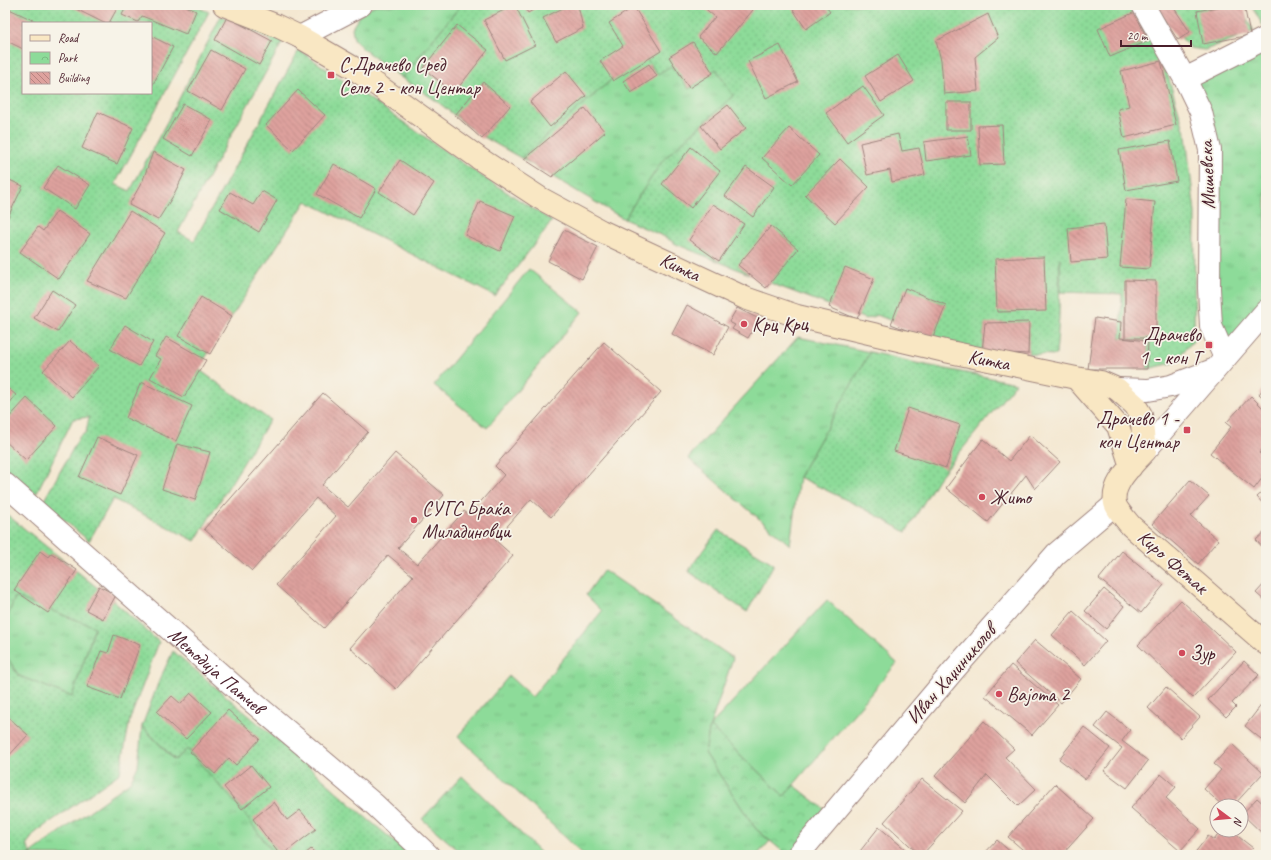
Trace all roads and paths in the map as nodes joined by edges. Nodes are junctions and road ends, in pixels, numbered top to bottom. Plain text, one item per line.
1 (224, 5) edge
2 (361, 5) edge
3 (1143, 5) edge
4 (300, 37) junction
5 (1266, 38) edge
6 (1185, 79) junction
7 (1266, 311) edge
8 (1220, 364) junction
9 (1076, 378) junction
10 (1117, 389) junction
11 (1145, 451) junction
12 (1131, 467) junction
13 (5, 484) edge
14 (1115, 504) junction
15 (1266, 644) edge
16 (428, 855) edge
17 (798, 855) edge

1 - 4 main road, Китка
2 - 4 street
3 - 6 street, Мишевска
4 - 9 main road, Китка
5 - 6 street
6 - 8 street, Мишевска
7 - 8 street
8 - 10 street
8 - 11 street
9 - 10 main road, Китка
9 - 12 main road
10 - 11 main road, Китка
11 - 12 main road
12 - 14 main road
13 - 16 street, Методија Патчев
14 - 15 main road, Киро Фетак
14 - 17 street, Иван Хаџиниколов

